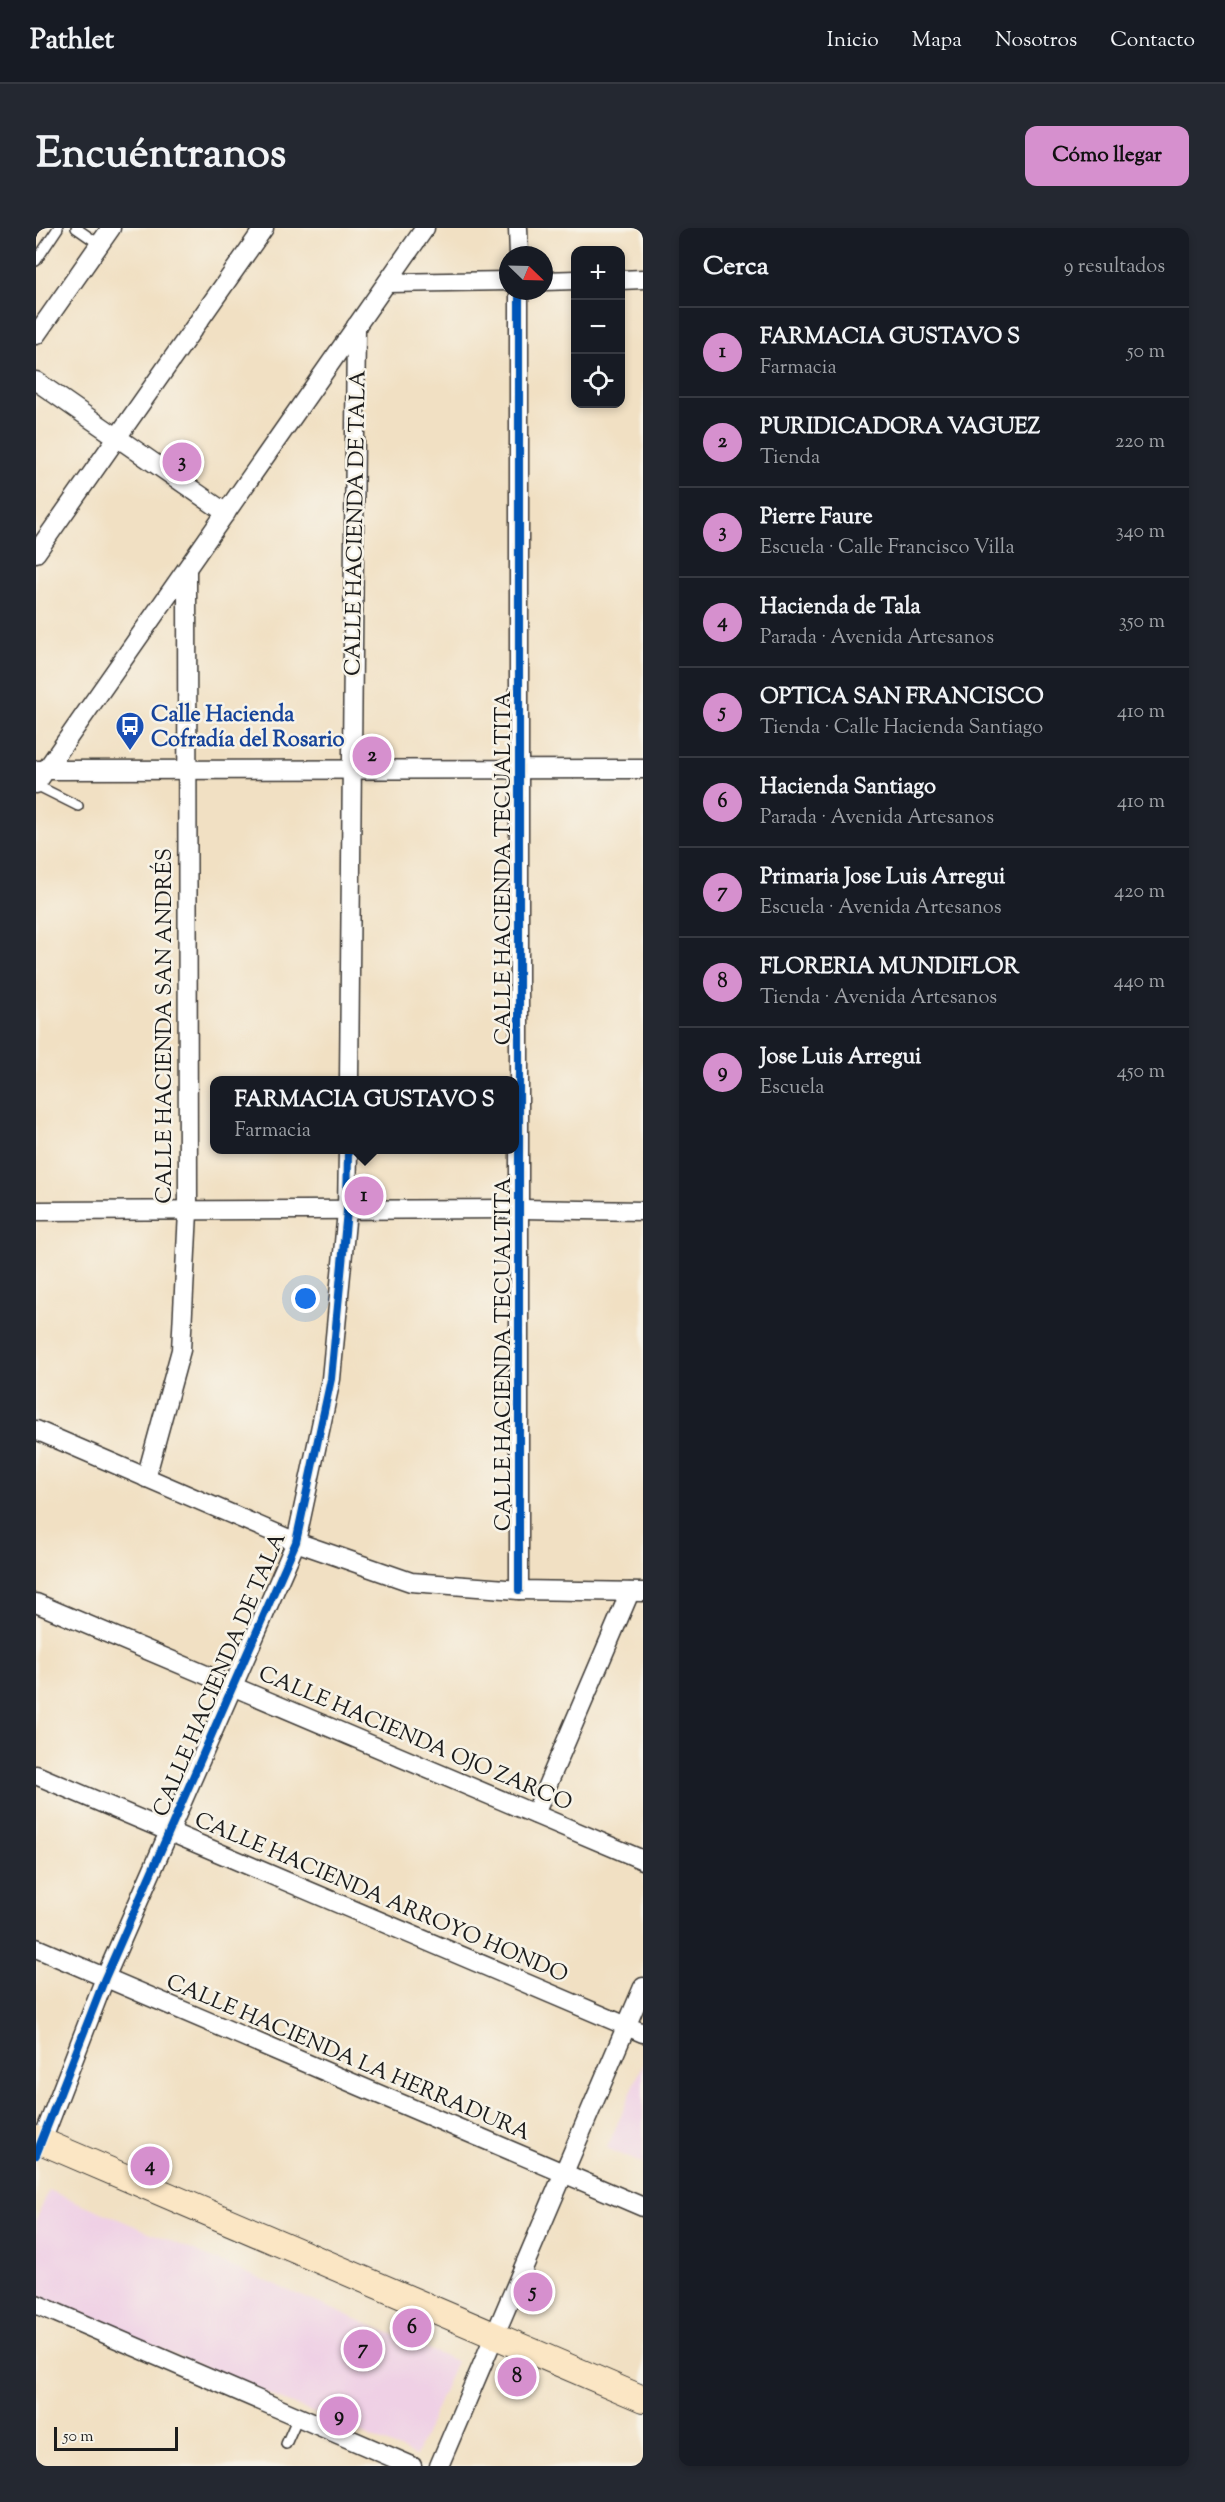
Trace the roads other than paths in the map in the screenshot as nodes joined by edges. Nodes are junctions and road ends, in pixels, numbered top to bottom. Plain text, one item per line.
1 (58, 228) edge
2 (76, 228) edge
3 (111, 228) edge
4 (264, 228) edge
5 (425, 228) edge
6 (518, 228) edge
7 (99, 244) junction
8 (519, 246) edge
9 (36, 261) edge
10 (643, 279) edge
11 (571, 280) edge
12 (625, 280) edge
13 (499, 281) edge
14 (553, 281) edge
15 (387, 283) junction
16 (519, 300) edge
17 (356, 326) junction
18 (36, 335) edge
19 (36, 381) edge
20 (117, 437) junction
21 (226, 513) junction
22 (36, 553) edge
23 (187, 569) junction
24 (520, 768) junction
25 (187, 769) junction
26 (643, 769) edge
27 (352, 770) junction
28 (39, 777) edge
29 (78, 806) dead end
30 (349, 1076) edge
31 (348, 1154) edge
32 (520, 1209) junction
33 (36, 1211) edge
34 (347, 1211) junction
35 (643, 1211) edge
36 (188, 1212) junction
37 (36, 1430) edge
38 (146, 1478) junction
39 (296, 1542) junction
40 (519, 1590) junction
41 (636, 1592) edge
42 (36, 1603) edge
43 (235, 1686) junction
44 (36, 1774) edge
45 (535, 1814) junction
46 (170, 1831) junction
47 (643, 1860) edge
48 (36, 1948) edge
49 (105, 1978) junction
50 (643, 1987) edge
51 (635, 2030) edge
52 (38, 2145) edge
53 (564, 2174) junction
54 (643, 2207) edge
55 (36, 2304) edge
56 (495, 2336) junction
57 (643, 2399) edge
58 (298, 2417) junction
59 (286, 2444) dead end
60 (412, 2466) edge
61 (439, 2466) edge

1 - 9 lane
2 - 7 lane
3 - 7 street
4 - 20 street
5 - 15 street
6 - 8 street
7 - 18 street
10 - 12 street
11 - 14 street
13 - 15 street
15 - 17 street
16 - 24 street, CALLE HACIENDA TECUALTITA
17 - 21 street
17 - 27 street, CALLE HACIENDA DE TALA
19 - 20 street
20 - 21 street
20 - 22 street
21 - 23 street
23 - 25 street, CALLE HACIENDA SAN ANDRÉS
23 - 28 street
24 - 26 street
24 - 27 street
24 - 32 street, CALLE HACIENDA TECUALTITA
25 - 27 street
25 - 28 street
25 - 36 street, CALLE HACIENDA SAN ANDRÉS
27 - 30 street, CALLE HACIENDA DE TALA
28 - 29 lane
31 - 34 street, CALLE HACIENDA DE TALA
32 - 34 street
32 - 35 street
32 - 40 street, CALLE HACIENDA TECUALTITA
33 - 36 street
34 - 36 street
34 - 39 street, CALLE HACIENDA DE TALA
36 - 38 street, CALLE HACIENDA SAN ANDRÉS
37 - 38 street
38 - 39 street
39 - 40 street
39 - 43 street, CALLE HACIENDA DE TALA
40 - 41 street
41 - 45 street
42 - 43 street, CALLE HACIENDA OJO ZARCO
43 - 45 street, CALLE HACIENDA OJO ZARCO
43 - 46 street, CALLE HACIENDA DE TALA
44 - 46 street, CALLE HACIENDA ARROYO HONDO
45 - 47 street, CALLE HACIENDA OJO ZARCO
46 - 49 street, CALLE HACIENDA DE TALA
46 - 51 street, CALLE HACIENDA ARROYO HONDO
48 - 49 street, CALLE HACIENDA LA HERRADURA
49 - 52 street, CALLE HACIENDA DE TALA
49 - 53 street, CALLE HACIENDA LA HERRADURA
50 - 51 street
51 - 53 street
52 - 56 main road
53 - 54 street, CALLE HACIENDA LA HERRADURA
53 - 56 street
55 - 58 street
56 - 57 main road
56 - 61 street
58 - 59 lane
58 - 60 street

